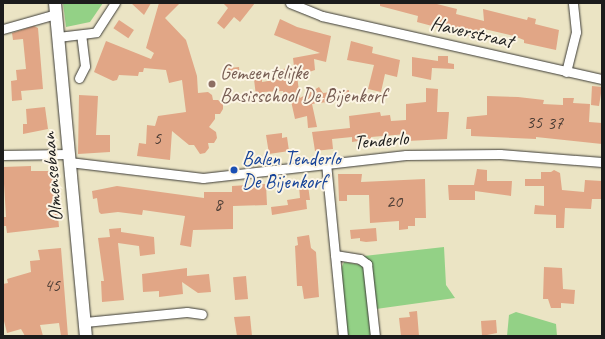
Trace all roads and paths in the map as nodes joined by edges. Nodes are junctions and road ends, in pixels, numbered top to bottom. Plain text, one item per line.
1 (115, 3) edge
2 (290, 3) edge
3 (573, 3) edge
4 (55, 9) edge
5 (3, 29) edge
6 (81, 35) junction
7 (58, 37) junction
8 (566, 72) junction
9 (78, 78) dead end
10 (602, 79) edge
11 (3, 155) edge
12 (69, 158) junction
13 (602, 162) edge
14 (326, 163) junction
15 (335, 255) junction
16 (202, 314) dead end
17 (84, 322) junction
18 (86, 336) edge
19 (342, 336) edge
20 (375, 336) edge

1 - 6 street
2 - 8 street, Haverstraat
3 - 8 street
4 - 5 street, Olmensebaan
4 - 7 street, Olmensebaan
6 - 7 street
6 - 9 street
7 - 12 street, Olmensebaan
8 - 10 street, Haverstraat
11 - 12 street, Tenderlo
12 - 14 street, Tenderlo
12 - 17 street, Olmensebaan
13 - 14 street, Tenderlo
14 - 15 street
15 - 19 street
15 - 20 street
16 - 17 street
17 - 18 street, Olmensebaan

